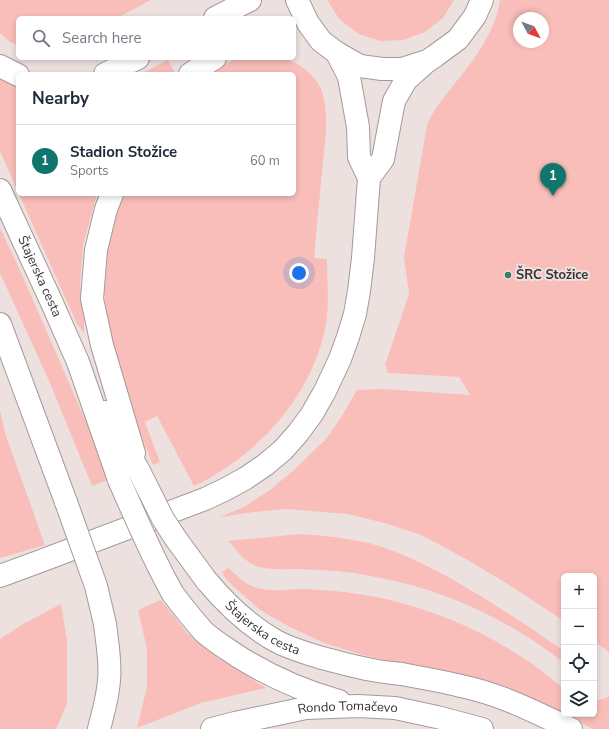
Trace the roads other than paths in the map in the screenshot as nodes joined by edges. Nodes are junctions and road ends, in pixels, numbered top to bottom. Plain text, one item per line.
1 (250, 0) edge
2 (297, 0) edge
3 (482, 0) edge
4 (219, 16) edge
5 (301, 24) edge
6 (337, 53) junction
7 (134, 60) edge
8 (212, 60) edge
9 (426, 62) junction
10 (0, 66) edge
11 (109, 72) edge
12 (193, 72) edge
13 (16, 74) edge
14 (369, 178) junction
15 (0, 190) edge
16 (111, 196) edge
17 (0, 324) edge
18 (78, 362) junction
19 (139, 471) junction
20 (0, 576) edge
21 (358, 706) junction
22 (99, 729) edge
23 (212, 729) edge
24 (482, 729) edge
25 (570, 729) edge

1 - 4 main road
2 - 5 main road
3 - 9 main road
5 - 6 main road
6 - 9 main road
6 - 14 main road
7 - 11 main road
8 - 12 main road
9 - 14 main road
10 - 13 main road
14 - 20 main road
15 - 18 main road, Štajerska cesta
16 - 19 main road
17 - 22 main road, bridge
18 - 19 main road, Štajerska cesta
18 - 21 main road, Štajerska cesta, bridge
19 - 25 main road, Štajerska cesta, bridge
21 - 23 main road, Rondo Tomačevo
21 - 24 main road, Rondo Tomačevo

